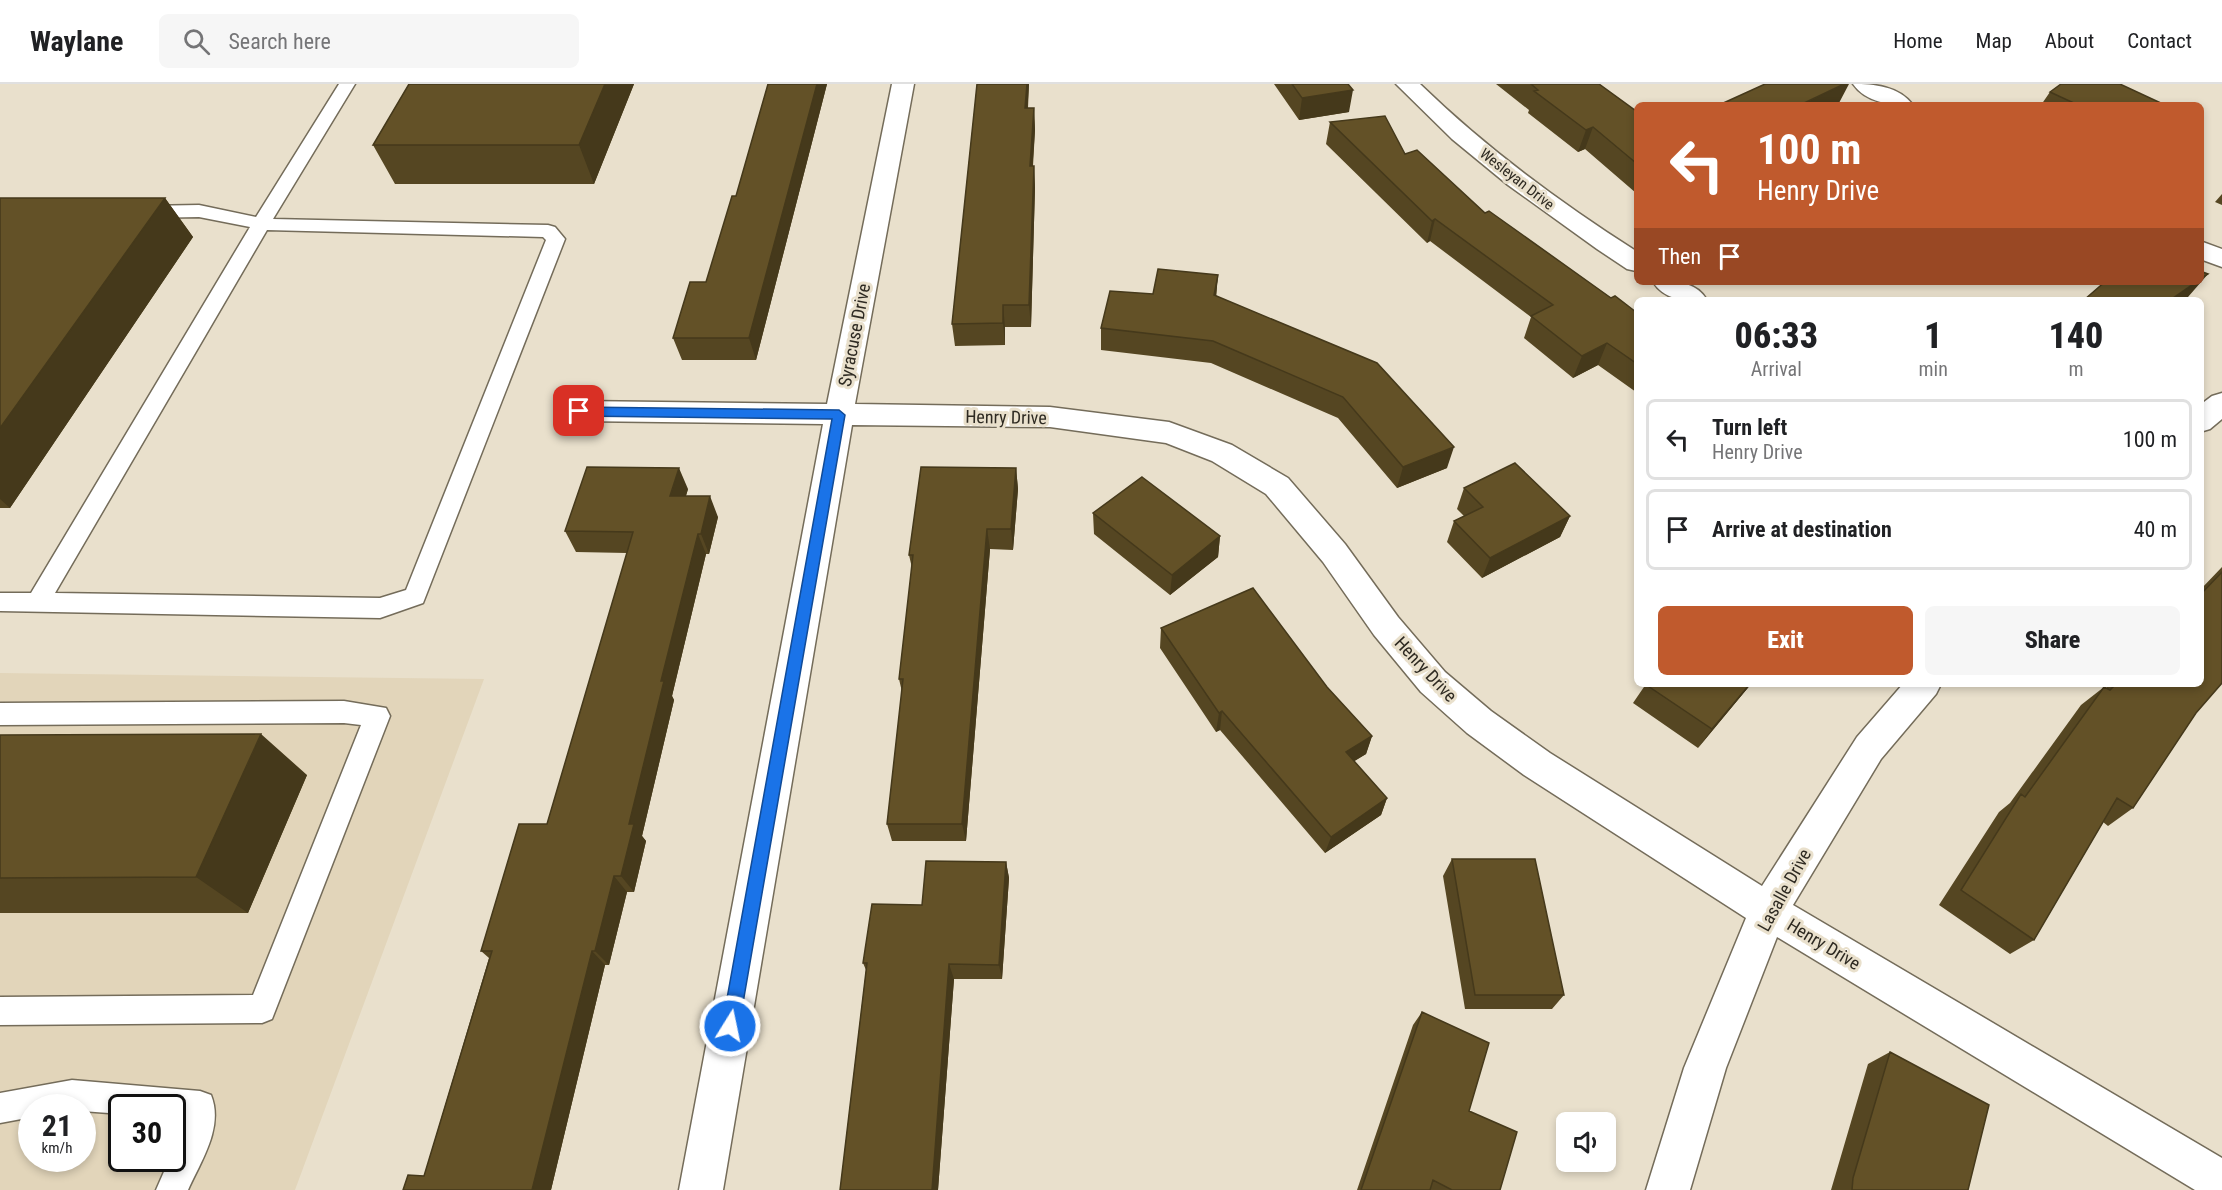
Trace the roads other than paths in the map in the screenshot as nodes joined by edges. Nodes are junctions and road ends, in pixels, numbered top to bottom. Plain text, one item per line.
1 (347, 84) edge
2 (903, 84) edge
3 (1407, 84) edge
4 (1864, 84) edge
5 (1896, 102) edge
6 (129, 212) edge
7 (261, 224) junction
8 (2204, 251) edge
9 (2222, 259) edge
10 (1634, 262) edge
11 (1671, 285) edge
12 (1689, 297) edge
13 (2222, 403) edge
14 (579, 411) dead end
15 (839, 415) junction
16 (2204, 419) edge
17 (0, 602) edge
18 (38, 602) junction
19 (1921, 687) edge
20 (0, 714) edge
21 (1768, 911) junction
22 (0, 1011) edge
23 (0, 1108) edge
24 (2222, 1182) edge
25 (172, 1190) edge
26 (701, 1190) edge
27 (1668, 1190) edge

1 - 7 lane
2 - 15 street, Syracuse Drive
3 - 10 street, Wesleyan Drive
4 - 5 street
6 - 7 lane
7 - 18 lane
7 - 18 lane
8 - 9 street
11 - 12 street
13 - 16 street
14 - 15 street, Henry Drive
15 - 21 street, Henry Drive
15 - 26 street, Syracuse Drive
17 - 18 lane
19 - 21 street, Lasalle Drive
20 - 22 lane
21 - 24 street, Henry Drive
21 - 27 street, Lasalle Drive
23 - 25 lane

